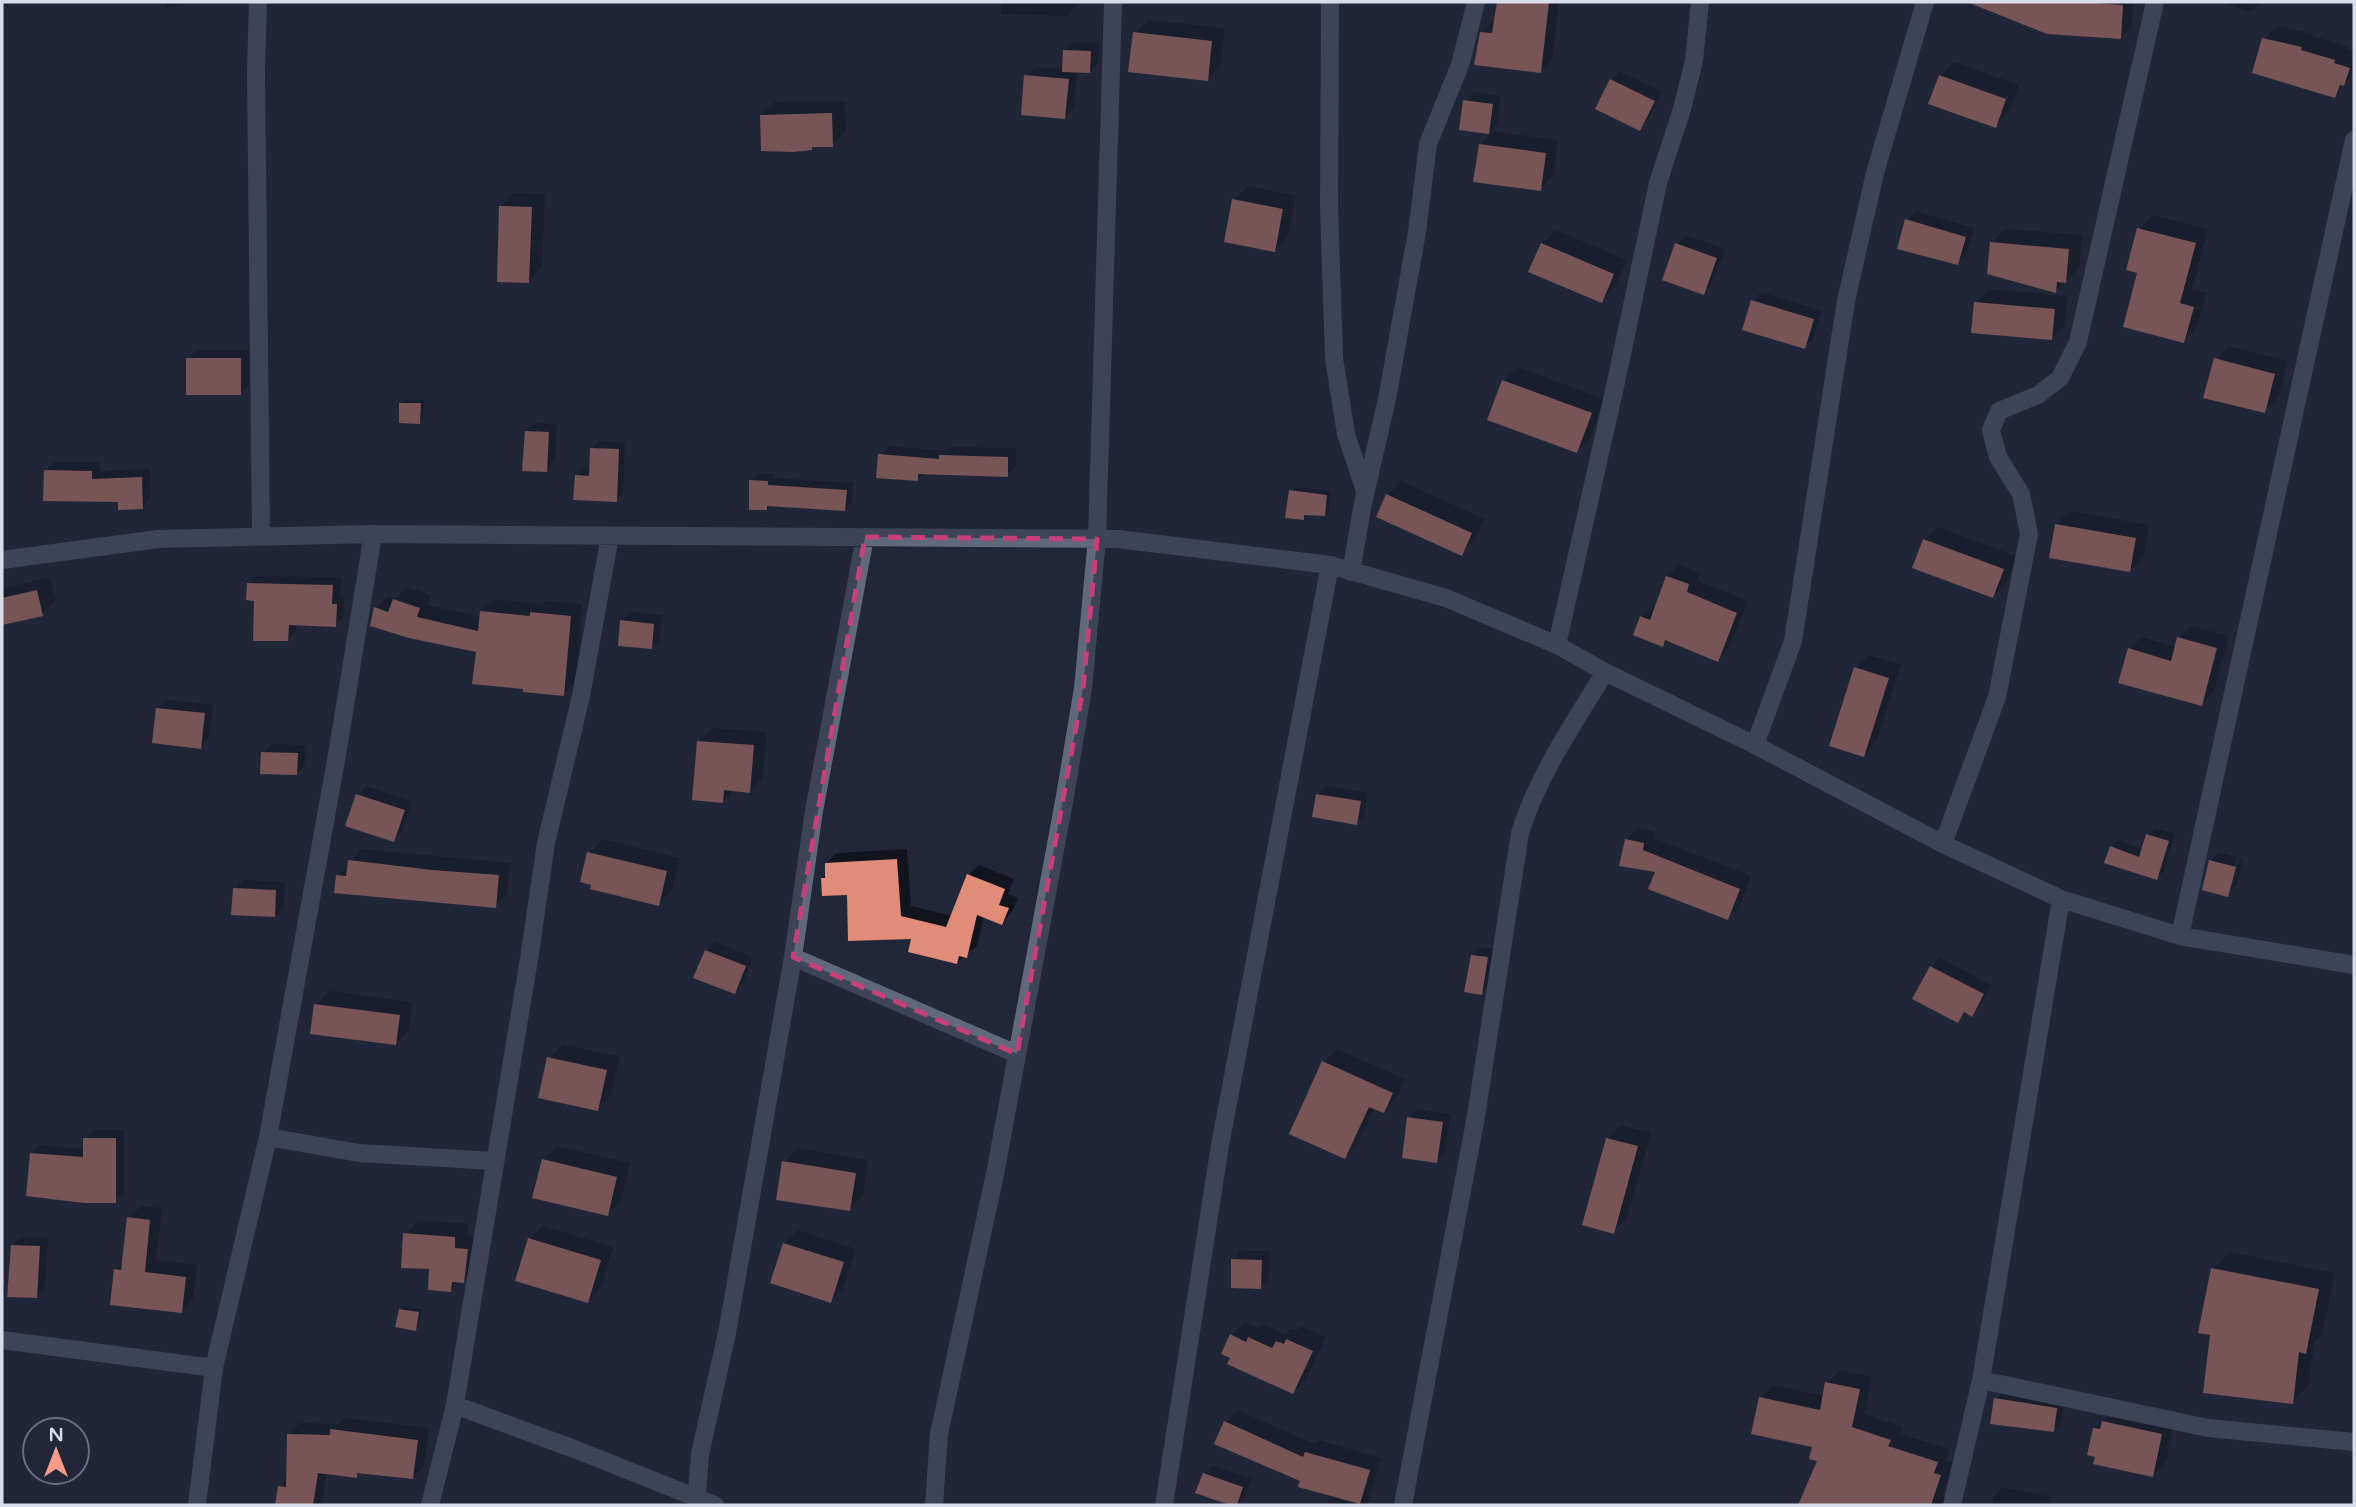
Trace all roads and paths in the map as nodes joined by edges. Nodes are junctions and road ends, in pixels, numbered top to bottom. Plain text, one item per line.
1 (258, 2) edge
2 (1113, 2) edge
3 (1330, 2) edge
4 (1476, 2) edge
5 (1700, 2) edge
6 (1925, 2) edge
7 (2155, 2) edge
8 (2354, 140) edge
9 (1366, 493) junction
10 (373, 534) junction
11 (261, 535) junction
12 (610, 536) junction
13 (864, 537) junction
14 (1097, 539) junction
15 (2, 560) edge
16 (1330, 565) junction
17 (1351, 572) junction
18 (1557, 645) junction
19 (1605, 672) junction
20 (1755, 745) junction
21 (1944, 844) junction
22 (2061, 899) junction
23 (2180, 936) junction
24 (793, 957) junction
25 (2354, 965) edge
26 (1017, 1054) junction
27 (268, 1137) junction
28 (494, 1161) junction
29 (2, 1340) edge
30 (214, 1368) junction
31 (1981, 1380) junction
32 (455, 1405) junction
33 (2354, 1442) edge
34 (696, 1502) edge
35 (197, 1505) edge
36 (430, 1505) edge
37 (715, 1505) edge
38 (934, 1505) edge
39 (1164, 1505) edge
40 (1403, 1505) edge
41 (1952, 1505) edge

1 - 11 street
2 - 14 street
3 - 9 street
4 - 9 street
5 - 18 street
6 - 20 street
7 - 21 street
8 - 23 street
9 - 17 street
10 - 11 street
10 - 12 street
10 - 27 street
11 - 15 street
12 - 13 street
12 - 28 street
13 - 14 street
13 - 24 street
14 - 16 street
14 - 26 street
16 - 17 street
16 - 39 street
17 - 18 street
18 - 19 street
19 - 20 street
19 - 40 street
20 - 21 street
21 - 22 street
22 - 23 street
22 - 31 street
23 - 25 street
24 - 26 street
24 - 34 street
26 - 38 street
27 - 28 street
27 - 30 street
28 - 32 street
29 - 30 street
30 - 35 street
31 - 33 street
31 - 41 street
32 - 34 street
32 - 36 street
34 - 37 street

